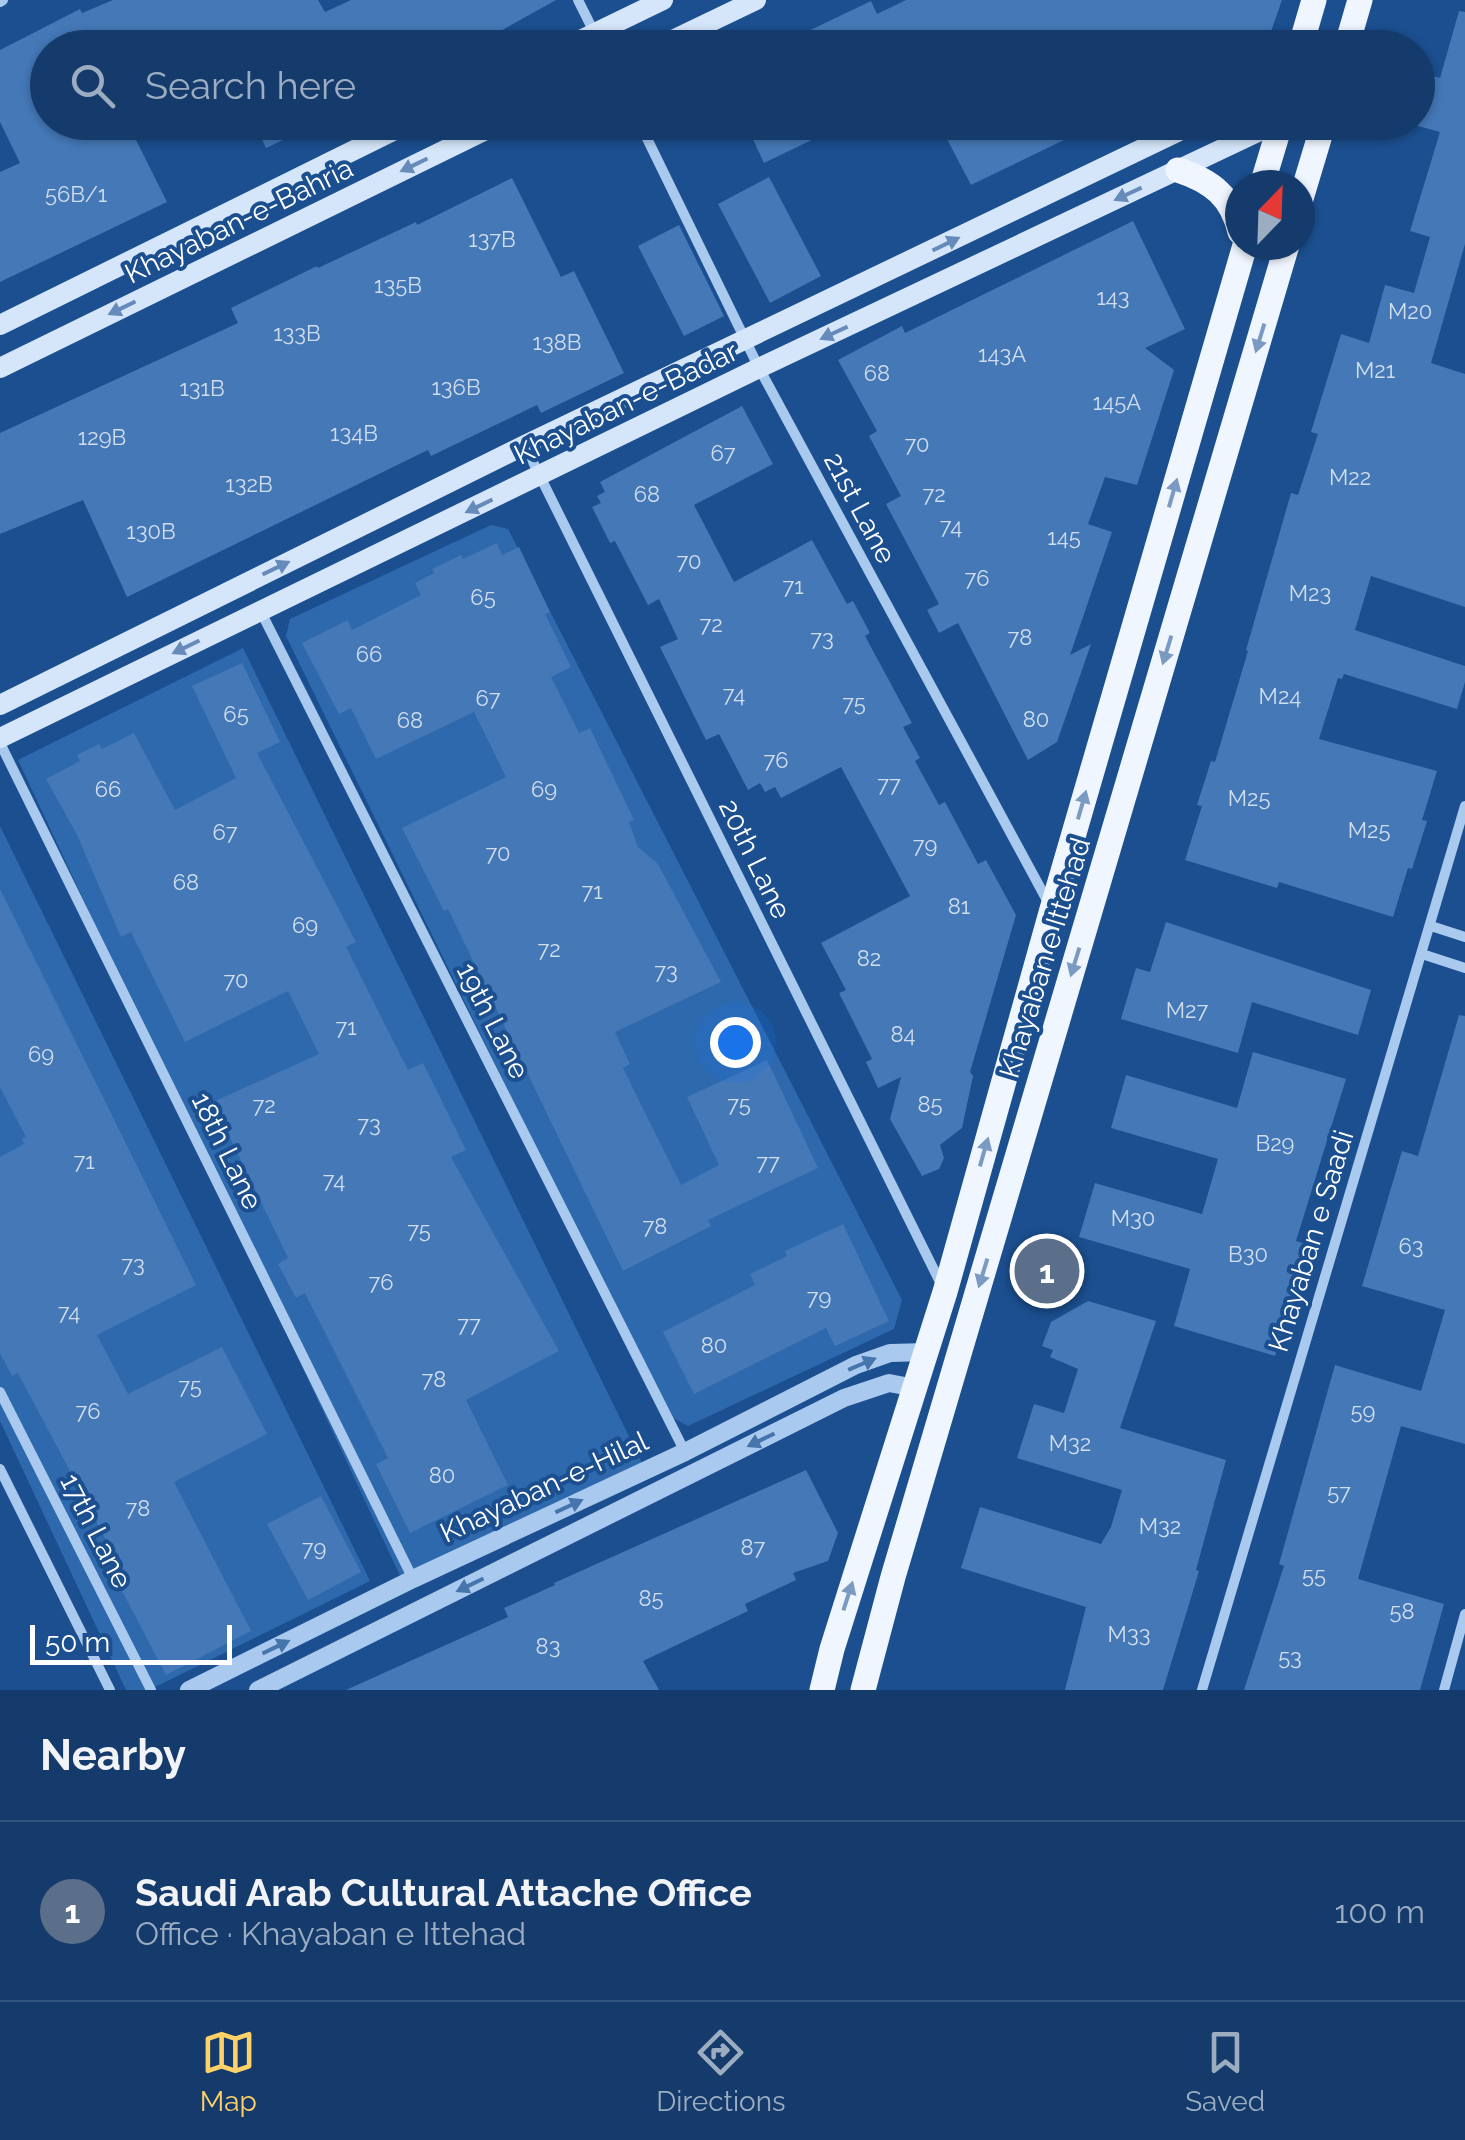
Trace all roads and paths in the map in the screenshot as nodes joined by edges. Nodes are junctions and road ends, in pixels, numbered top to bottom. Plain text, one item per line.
1 (578, 0) edge
2 (663, 0) edge
3 (756, 0) edge
4 (1314, 0) edge
5 (1360, 0) edge
6 (593, 30) edge
7 (598, 30) edge
8 (694, 30) edge
9 (1305, 30) edge
10 (1351, 30) edge
11 (375, 140) edge
12 (465, 140) edge
13 (648, 140) edge
14 (1161, 140) edge
15 (1242, 140) edge
16 (1275, 140) edge
17 (1319, 140) edge
18 (1178, 170) junction
19 (1266, 170) edge
20 (1310, 170) edge
21 (1225, 197) edge
22 (1238, 260) edge
23 (1284, 260) edge
24 (0, 325) edge
25 (746, 341) junction
26 (0, 368) edge
27 (759, 368) junction
28 (525, 445) junction
29 (540, 476) junction
30 (260, 611) junction
31 (0, 705) edge
32 (0, 741) edge
33 (1465, 806) edge
34 (1052, 909) junction
35 (1431, 926) junction
36 (1465, 937) edge
37 (1422, 954) junction
38 (1465, 968) edge
39 (945, 1292) junction
40 (927, 1352) junction
41 (915, 1388) junction
42 (0, 1392) edge
43 (685, 1452) junction
44 (0, 1469) edge
45 (413, 1579) junction
46 (1465, 1614) edge
47 (832, 1649) junction
48 (110, 1690) edge
49 (151, 1690) edge
50 (189, 1690) edge
51 (258, 1690) edge
52 (809, 1690) edge
53 (822, 1690) edge
54 (864, 1690) edge
55 (1202, 1690) edge
56 (1444, 1690) edge

1 - 6 street
2 - 7 main road
3 - 8 main road
4 - 9 main road
5 - 10 main road
11 - 24 main road, Khayaban-e-Bahria
12 -> 26 main road, Khayaban-e-Bahria
13 - 25 street, 21st Lane
25 -> 14 main road, Khayaban-e-Badar
15 - 18 main road, Khayaban-e-Badar
16 - 19 main road
17 - 20 main road
18 - 21 main road
18 -> 27 main road, Khayaban-e-Badar
34 -> 22 main road, Khayaban e Ittehad
23 -> 54 main road, Khayaban e Ittehad
25 - 27 street, 21st Lane
25 - 28 main road, Khayaban-e-Badar
27 - 29 main road, Khayaban-e-Badar
27 - 34 street, 21st Lane
28 - 29 street, 20th Lane
31 -> 28 main road, Khayaban-e-Badar
29 -> 30 main road, Khayaban-e-Badar
29 - 39 street, 20th Lane
30 -> 32 main road, Khayaban-e-Badar
30 - 43 street, 19th Lane
32 - 45 street, 18th Lane
33 - 35 street, Khayaban e Saadi
39 -> 34 main road, Khayaban e Ittehad
35 - 36 street
35 - 37 street, Khayaban e Saadi
37 - 38 street
37 - 55 street, Khayaban e Saadi
39 - 40 main road, Khayaban e Ittehad
40 - 41 main road, Khayaban e Ittehad
43 -> 40 street, Khayaban-e-Hilal
47 -> 41 main road, Khayaban e Ittehad
41 -> 51 street
42 - 49 street, 17th Lane
45 -> 43 street, Khayaban-e-Hilal
44 - 48 street, 17th Lane
50 -> 45 street, Khayaban-e-Hilal
46 - 56 street
47 - 52 main road
47 - 53 main road, Khayaban e Ittehad

